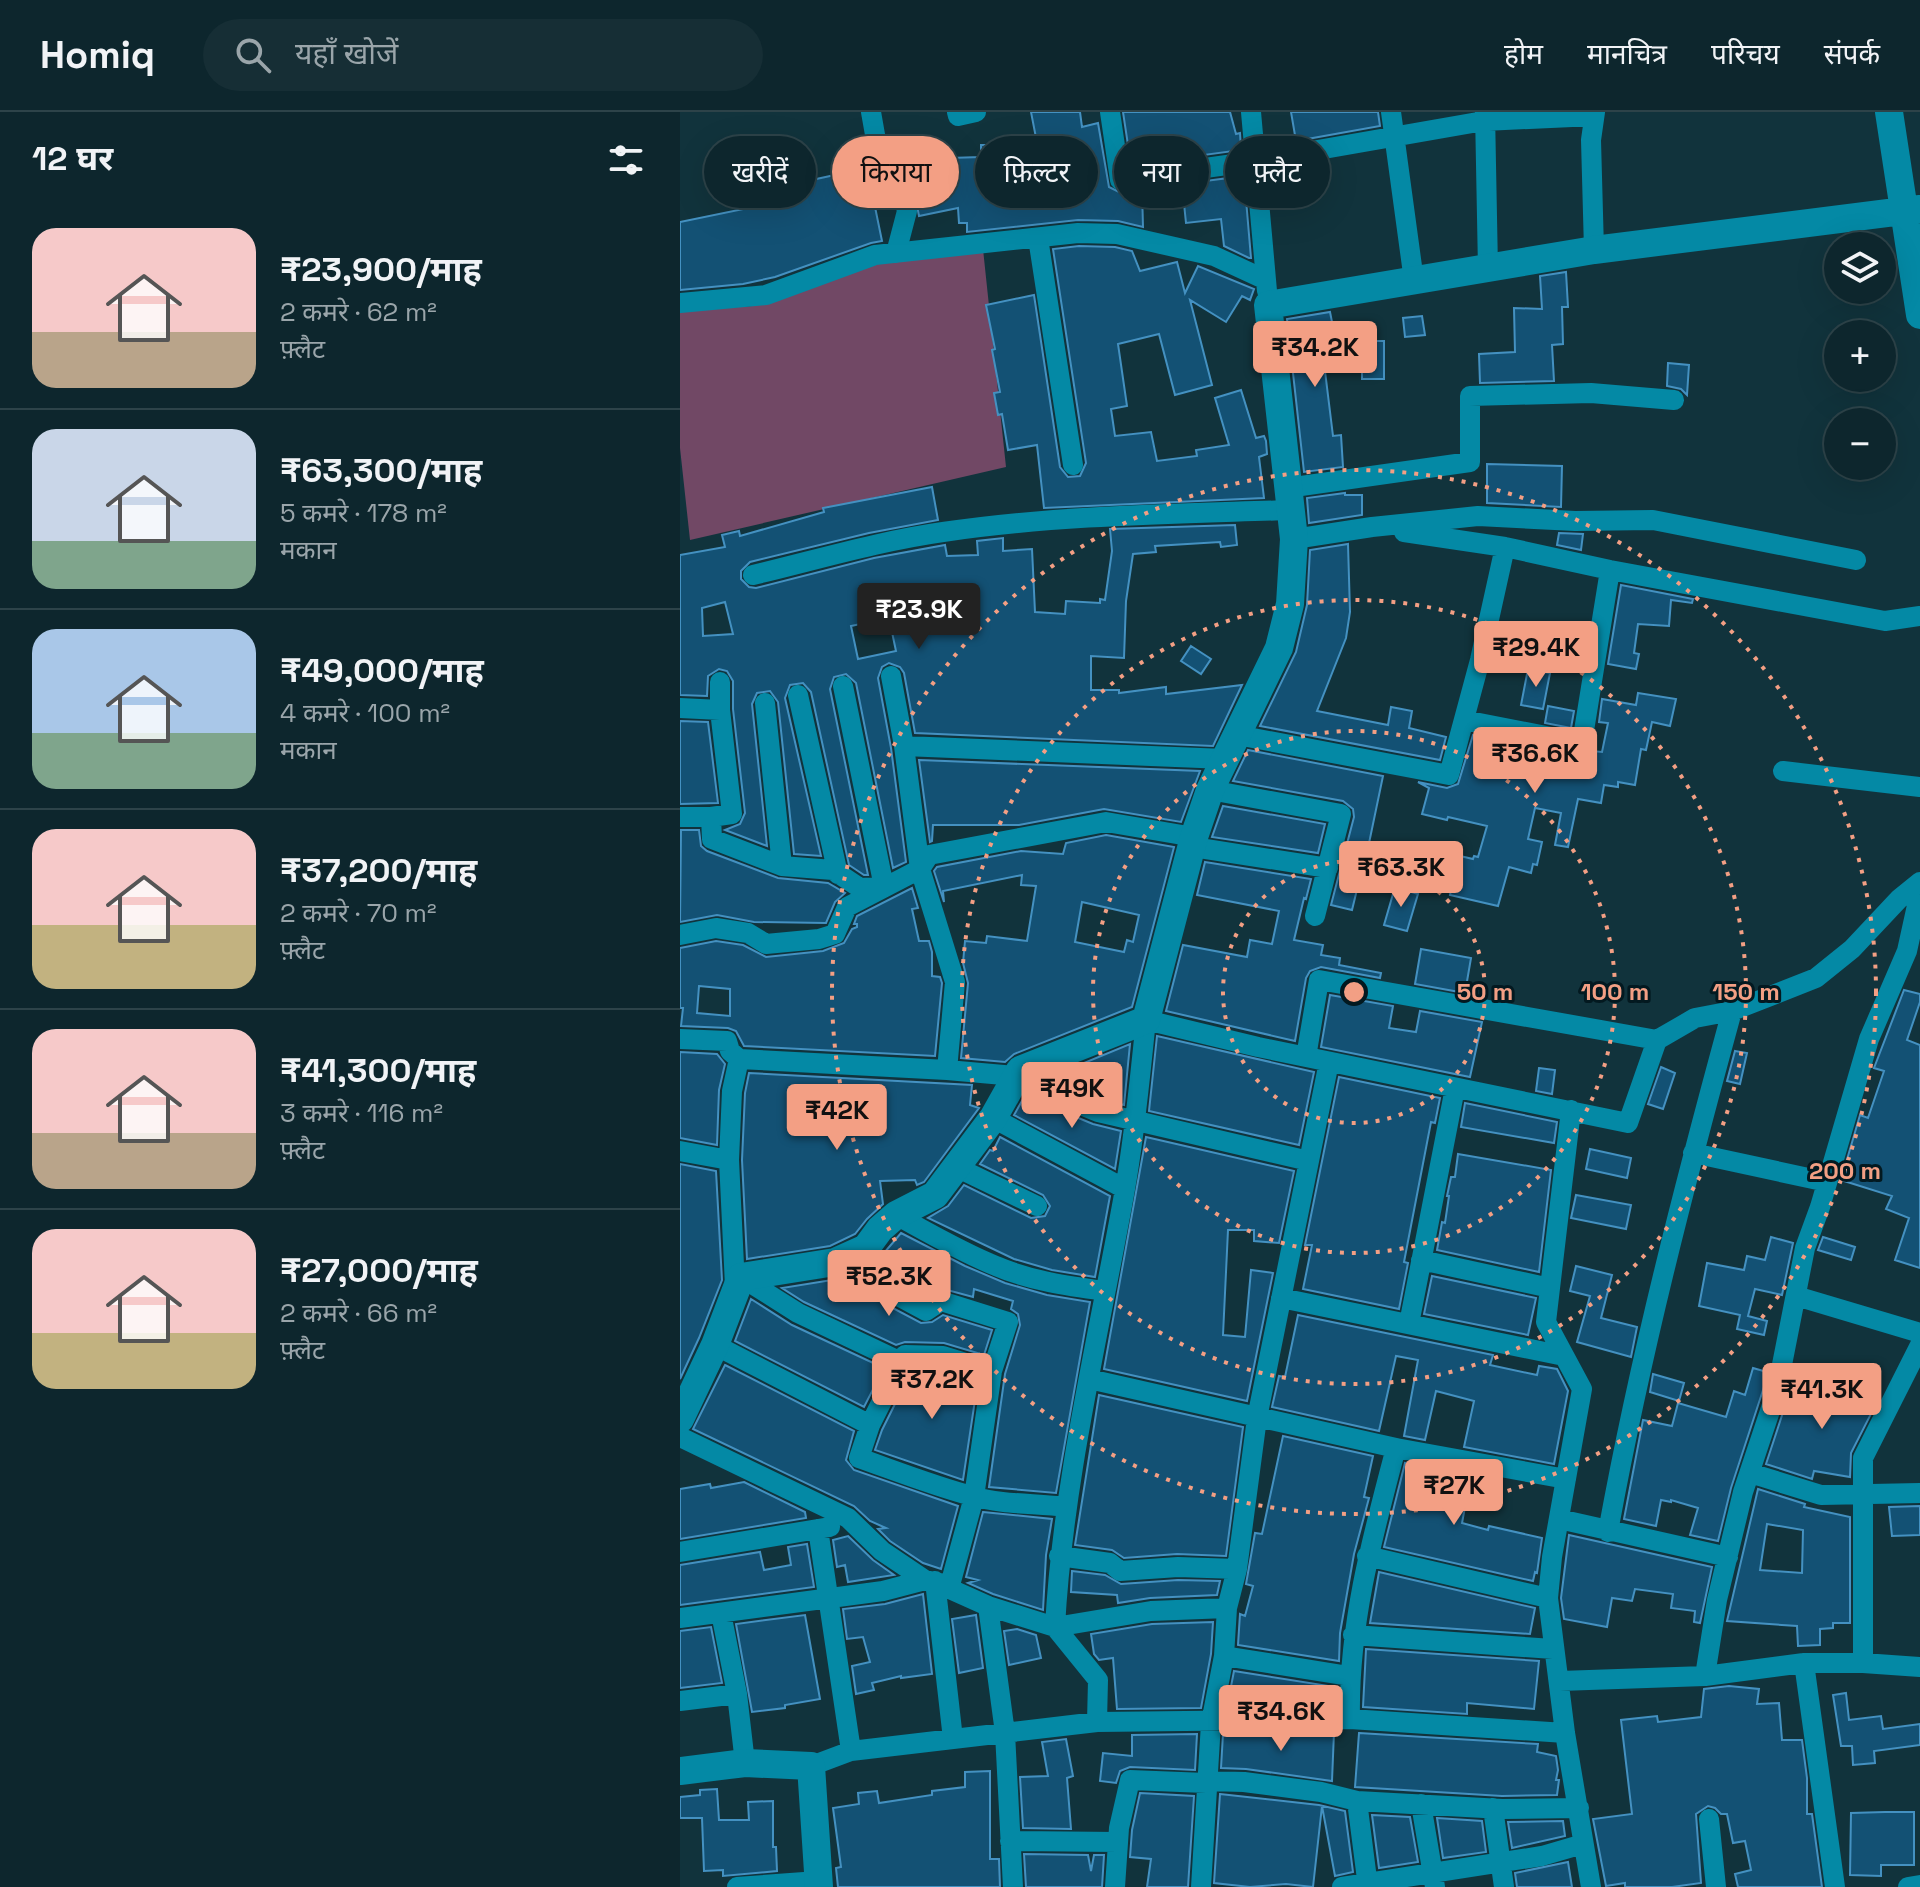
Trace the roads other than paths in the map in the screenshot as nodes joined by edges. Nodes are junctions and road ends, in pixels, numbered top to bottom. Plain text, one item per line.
1 (871, 112) edge
2 (957, 112) edge
3 (976, 112) edge
4 (1110, 112) edge
5 (1251, 112) edge
6 (1391, 112) edge
7 (1889, 112) edge
8 (1595, 114) edge
9 (1484, 116) edge
10 (1395, 135) junction
11 (1253, 136) edge
12 (1330, 147) edge
13 (1225, 165) edge
14 (1259, 208) edge
15 (1912, 210) edge
16 (1038, 238) junction
17 (1594, 250) junction
18 (896, 253) junction
19 (1488, 269) junction
20 (1414, 281) junction
21 (1267, 292) junction
22 (680, 303) edge
23 (1920, 315) edge
24 (1674, 400) dead end
25 (1073, 465) dead end
26 (1288, 499) junction
27 (1372, 527) junction
28 (1294, 539) junction
29 (1505, 547) junction
30 (1856, 560) dead end
31 (1610, 570) junction
32 (753, 575) dead end
33 (1920, 616) edge
34 (891, 676) dead end
35 (720, 682) dead end
36 (843, 686) dead end
37 (798, 695) dead end
38 (765, 703) dead end
39 (680, 708) edge
40 (720, 710) junction
41 (1464, 720) junction
42 (904, 746) junction
43 (1231, 747) junction
44 (1783, 771) dead end
45 (1920, 787) edge
46 (1210, 790) junction
47 (680, 817) edge
48 (711, 817) junction
49 (1193, 842) junction
50 (782, 866) junction
51 (1328, 868) junction
52 (920, 869) junction
53 (838, 874) junction
54 (1920, 882) edge
55 (884, 887) junction
56 (1920, 892) edge
57 (1315, 916) dead end
58 (680, 935) edge
59 (1732, 1011) junction
60 (1146, 1020) junction
61 (680, 1039) edge
62 (1657, 1040) junction
63 (1306, 1057) junction
64 (739, 1059) junction
65 (1329, 1062) junction
66 (947, 1070) junction
67 (1017, 1073) junction
68 (1455, 1088) junction
69 (1571, 1110) junction
70 (993, 1118) junction
71 (1135, 1123) junction
72 (680, 1151) edge
73 (1693, 1153) junction
74 (729, 1160) junction
75 (1309, 1161) junction
76 (956, 1167) junction
77 (1827, 1182) junction
78 (1125, 1189) junction
79 (1037, 1206) dead end
80 (896, 1215) junction
81 (1421, 1260) junction
82 (835, 1262) junction
83 (738, 1282) junction
84 (1550, 1288) junction
85 (1105, 1291) junction
86 (1796, 1296) junction
87 (1281, 1298) junction
88 (1409, 1324) junction
89 (1920, 1333) edge
90 (715, 1345) junction
91 (1920, 1345) edge
92 (905, 1355) junction
93 (1564, 1356) junction
94 (992, 1371) junction
95 (1089, 1379) junction
96 (1257, 1418) junction
97 (680, 1419) edge
98 (870, 1425) junction
99 (680, 1437) edge
100 (1396, 1448) junction
101 (1750, 1473) junction
102 (1566, 1479) junction
103 (1920, 1493) edge
104 (1863, 1494) junction
105 (974, 1497) junction
106 (1066, 1507) junction
107 (1559, 1519) junction
108 (854, 1524) junction
109 (818, 1529) junction
110 (1608, 1532) junction
111 (680, 1552) edge
112 (1059, 1556) junction
113 (1367, 1556) junction
114 (1728, 1557) junction
115 (1237, 1569) junction
116 (937, 1582) junction
117 (827, 1598) junction
118 (1548, 1598) junction
119 (988, 1606) junction
120 (1227, 1608) junction
121 (721, 1613) junction
122 (680, 1618) edge
123 (1055, 1627) junction
124 (1353, 1635) junction
125 (1553, 1649) junction
126 (1224, 1656) junction
127 (1804, 1663) junction
128 (1863, 1663) junction
129 (1920, 1667) edge
130 (1349, 1676) junction
131 (1705, 1676) junction
132 (1560, 1681) junction
133 (737, 1694) junction
134 (680, 1701) edge
135 (1350, 1719) junction
136 (1097, 1722) junction
137 (1211, 1723) junction
138 (1005, 1733) junction
139 (1565, 1733) junction
140 (953, 1739) junction
141 (851, 1751) junction
142 (745, 1763) junction
143 (811, 1766) junction
144 (680, 1771) edge
145 (1206, 1782) junction
146 (1357, 1801) junction
147 (1421, 1804) junction
148 (1493, 1808) junction
149 (1579, 1808) junction
150 (1709, 1819) dead end
151 (1010, 1841) junction
152 (1118, 1842) junction
153 (1583, 1844) junction
154 (1500, 1862) junction
155 (1434, 1880) edge
156 (818, 1884) edge
157 (1368, 1885) edge
158 (1920, 1885) edge
159 (737, 1887) edge
160 (1013, 1887) edge
161 (1115, 1887) edge
162 (1201, 1887) edge
163 (1342, 1887) edge
164 (1504, 1887) edge
165 (1591, 1887) edge
166 (1716, 1887) edge
167 (1835, 1887) edge
168 (1908, 1887) edge

1 - 18 street
2 - 3 street
4 - 13 street
5 - 11 street
6 - 10 street
7 - 15 street
8 - 9 street
8 - 17 street
9 - 10 street
9 - 19 street
10 - 12 street
10 - 20 street
14 - 21 street
15 - 17 street
15 - 23 street
16 - 18 street
16 - 21 street
16 - 25 street
17 - 19 street
18 - 22 street
19 - 20 street
20 - 21 street
21 - 26 street
24 - 26 street
26 - 28 street
26 - 32 street
27 - 28 street
27 - 29 street
27 - 30 street
28 - 43 street
29 - 31 street
29 - 41 street
31 - 33 street
31 - 41 street
34 - 42 street
35 - 40 street
36 - 55 street
37 - 53 street
38 - 50 street
39 - 40 street
40 - 48 street
41 - 43 street
42 - 43 street
42 - 52 street
43 - 46 street
44 - 45 street
46 - 49 street
46 - 51 street
47 - 48 street
48 - 50 street
49 - 51 street
49 - 52 street
49 - 60 street
50 - 53 street
51 - 57 street
52 - 55 street
52 - 66 street
53 - 55 street
54 - 59 street
55 - 58 street
56 - 77 street
59 - 62 street
59 - 73 street
60 - 63 street
60 - 67 street
60 - 71 street
61 - 64 street
62 - 63 street
62 - 69 street
63 - 65 street
64 - 66 street
64 - 74 street
65 - 68 street
65 - 75 street
66 - 67 street
67 - 70 street
67 - 71 street
68 - 69 street
68 - 81 street
69 - 84 street
70 - 76 street
70 - 78 street
71 - 75 street
71 - 78 street
72 - 74 street
73 - 77 street
73 - 110 street
74 - 83 street
75 - 87 street
76 - 79 street
76 - 80 street
77 - 86 street
78 - 85 street
80 - 82 street
80 - 85 street
81 - 84 street
81 - 88 street
82 - 83 street
82 - 94 street
83 - 90 street
83 - 92 street
84 - 93 street
85 - 95 street
86 - 89 street
86 - 101 street
87 - 88 street
87 - 96 street
88 - 93 street
90 - 97 street
90 - 98 street
91 - 104 street
92 - 94 street
92 - 98 street
93 - 102 street
94 - 105 street
95 - 96 street
95 - 106 street
96 - 100 street
96 - 115 street
98 - 105 street
99 - 108 street
100 - 102 street
100 - 113 street
101 - 104 street
101 - 114 street
102 - 107 street
103 - 104 street
104 - 128 street
105 - 106 street
105 - 116 street
106 - 112 street
107 - 110 street
107 - 118 street
108 - 109 street
108 - 116 street
109 - 111 street
109 - 117 street
110 - 114 street
112 - 115 street
112 - 123 street
113 - 118 street
113 - 124 street
114 - 131 street
115 - 120 street
116 - 117 street
116 - 119 street
116 - 140 street
117 - 121 street
117 - 141 street
118 - 125 street
119 - 123 street
119 - 138 street
120 - 123 street
120 - 126 street
121 - 122 street
121 - 133 street
123 - 136 street
124 - 125 street
124 - 130 street
125 - 132 street
126 - 130 street
126 - 137 street
127 - 128 street
127 - 131 street
127 - 167 street
128 - 129 street
130 - 135 street
131 - 132 street
132 - 139 street
133 - 134 street
133 - 142 street
135 - 137 street
135 - 139 street
136 - 137 street
136 - 138 street
137 - 145 street
138 - 140 street
138 - 151 street
139 - 149 street
140 - 141 street
141 - 143 street
142 - 143 street
142 - 144 street
143 - 156 street
145 - 146 street
145 - 152 street
145 - 162 street
146 - 147 street
146 - 157 street
147 - 148 street
147 - 155 street
148 - 149 street
148 - 154 street
149 - 153 street
150 - 166 street
151 - 152 street
151 - 160 street
152 - 161 street
153 - 154 street
153 - 165 street
154 - 155 street
154 - 164 street
155 - 157 street
156 - 159 street
157 - 163 street
158 - 168 street

